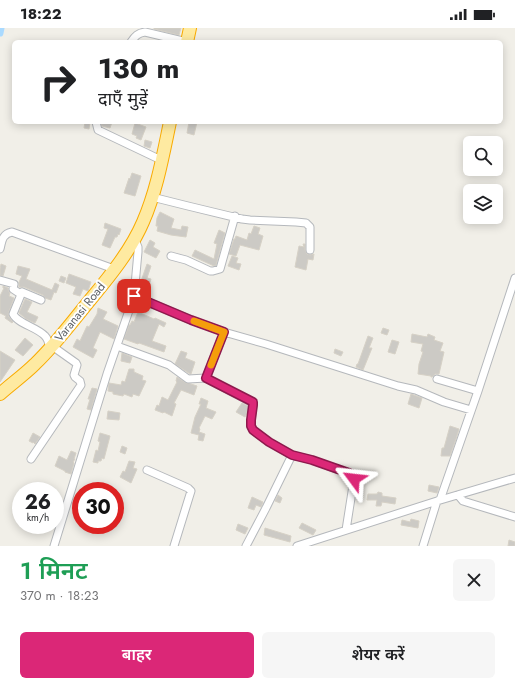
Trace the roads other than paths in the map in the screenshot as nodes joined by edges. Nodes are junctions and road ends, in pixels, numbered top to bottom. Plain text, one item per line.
1 (190, 28) edge
2 (132, 40) edge
3 (179, 40) edge
4 (187, 40) edge
5 (96, 124) edge
6 (170, 124) edge
7 (161, 160) junction
8 (152, 197) junction
9 (235, 216) junction
10 (134, 238) junction
11 (0, 249) edge
12 (310, 250) dead end
13 (171, 256) dead end
14 (114, 269) junction
15 (515, 278) edge
16 (0, 280) edge
17 (513, 288) edge
18 (22, 292) junction
19 (134, 296) junction
20 (41, 300) dead end
21 (224, 332) junction
22 (117, 346) junction
23 (51, 347) junction
24 (206, 378) junction
25 (437, 379) dead end
26 (478, 391) junction
27 (0, 394) edge
28 (471, 410) junction
29 (292, 455) junction
30 (31, 459) dead end
31 (148, 470) dead end
32 (515, 478) edge
33 (458, 495) junction
34 (439, 501) junction
35 (515, 518) edge
36 (346, 530) junction
37 (54, 546) edge
38 (174, 546) edge
39 (246, 546) edge
40 (297, 546) edge
41 (423, 546) edge

1 - 4 highway
2 - 3 street
5 - 7 street
6 - 7 highway, Varanasi Road
7 - 8 highway, Varanasi Road
8 - 9 street
8 - 10 highway, Varanasi Road
9 - 12 street
9 - 13 street
10 - 14 highway, Varanasi Road
10 - 19 street
11 - 14 street
14 - 23 highway, Varanasi Road
15 - 17 street
16 - 18 street
17 - 26 street
18 - 20 street
18 - 23 street
19 - 21 street
19 - 22 street
21 - 24 street
21 - 28 street
22 - 24 street
22 - 37 street
23 - 27 highway, Varanasi Road
23 - 30 street
24 - 29 street
25 - 26 street
26 - 28 street
28 - 34 street
29 - 36 street
29 - 39 street
31 - 38 street
32 - 33 street
33 - 34 street
33 - 35 street
34 - 36 street
34 - 41 street
36 - 40 street

